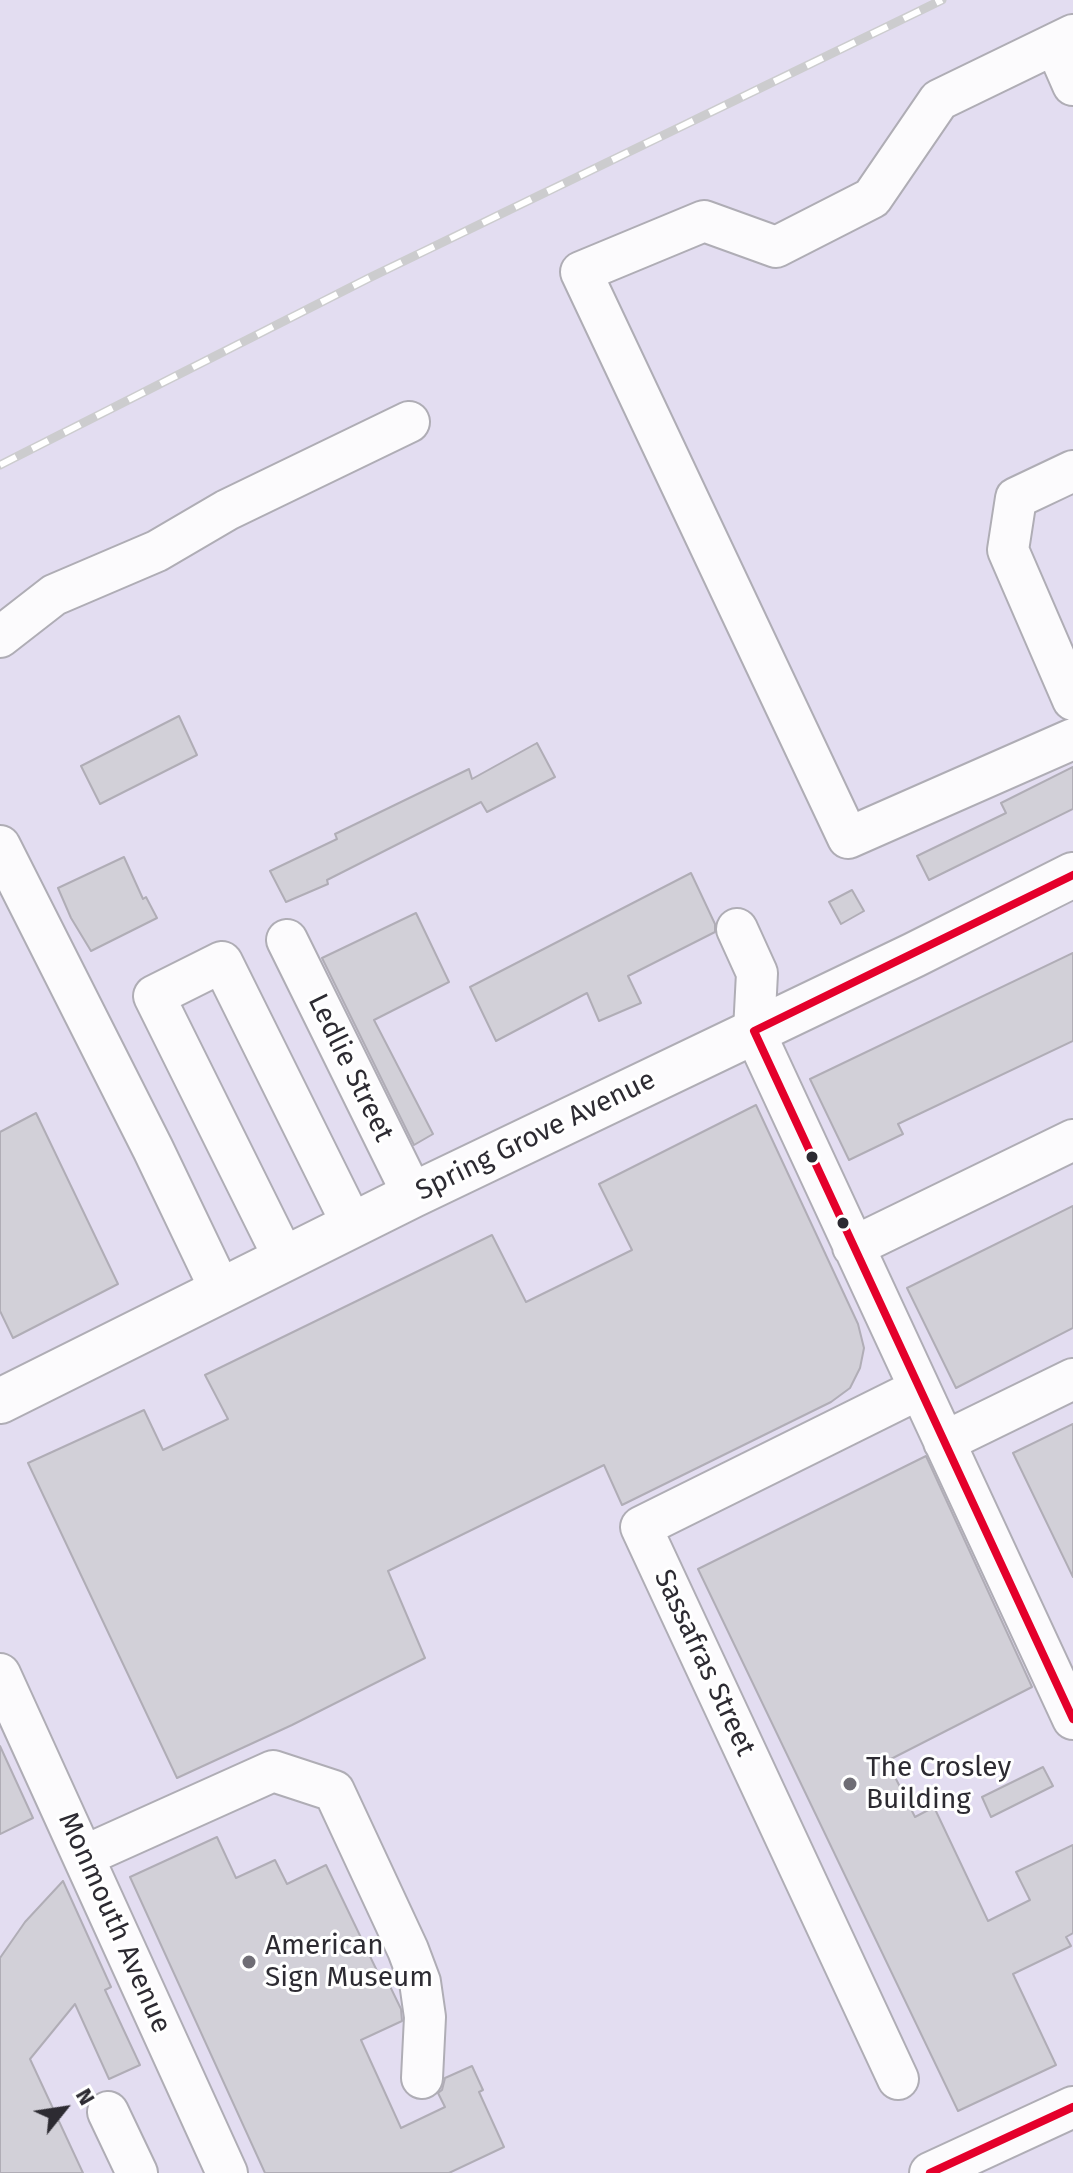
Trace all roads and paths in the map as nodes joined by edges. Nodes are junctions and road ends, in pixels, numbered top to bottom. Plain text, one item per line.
1 (1064, 39) edge
2 (1073, 85) edge
3 (409, 422) dead end
4 (1073, 471) edge
5 (0, 637) edge
6 (1073, 700) edge
7 (1073, 739) edge
8 (0, 846) edge
9 (1073, 875) edge
10 (737, 929) dead end
11 (287, 940) dead end
12 (754, 1031) junction
13 (1073, 1140) edge
14 (413, 1195) junction
15 (353, 1226) junction
16 (853, 1247) junction
17 (285, 1260) junction
18 (221, 1291) junction
19 (1073, 1379) edge
20 (919, 1389) junction
21 (0, 1401) edge
22 (944, 1442) junction
23 (0, 1674) edge
24 (1073, 1719) edge
25 (84, 1856) junction
26 (422, 2078) dead end
27 (898, 2079) dead end
28 (1073, 2107) edge
29 (108, 2112) dead end
30 (937, 2171) edge
31 (137, 2173) edge
32 (227, 2173) edge

1 - 2 street
1 - 7 street
3 - 5 street
4 - 6 street
8 - 18 street
9 - 12 main road, Spring Grove Avenue
10 - 12 street
11 - 14 street, Ledlie Street
12 - 14 main road, Spring Grove Avenue
12 - 16 street
13 - 16 street
14 - 15 main road, Spring Grove Avenue
15 - 17 main road, Spring Grove Avenue
15 - 17 street
16 - 20 street
17 - 18 main road, Spring Grove Avenue
18 - 21 main road, Spring Grove Avenue
19 - 22 street
20 - 22 street
20 - 27 street, Sassafras Street
22 - 24 street
23 - 25 street, Monmouth Avenue
25 - 26 street
25 - 32 street, Monmouth Avenue
28 - 30 street
29 - 31 street

